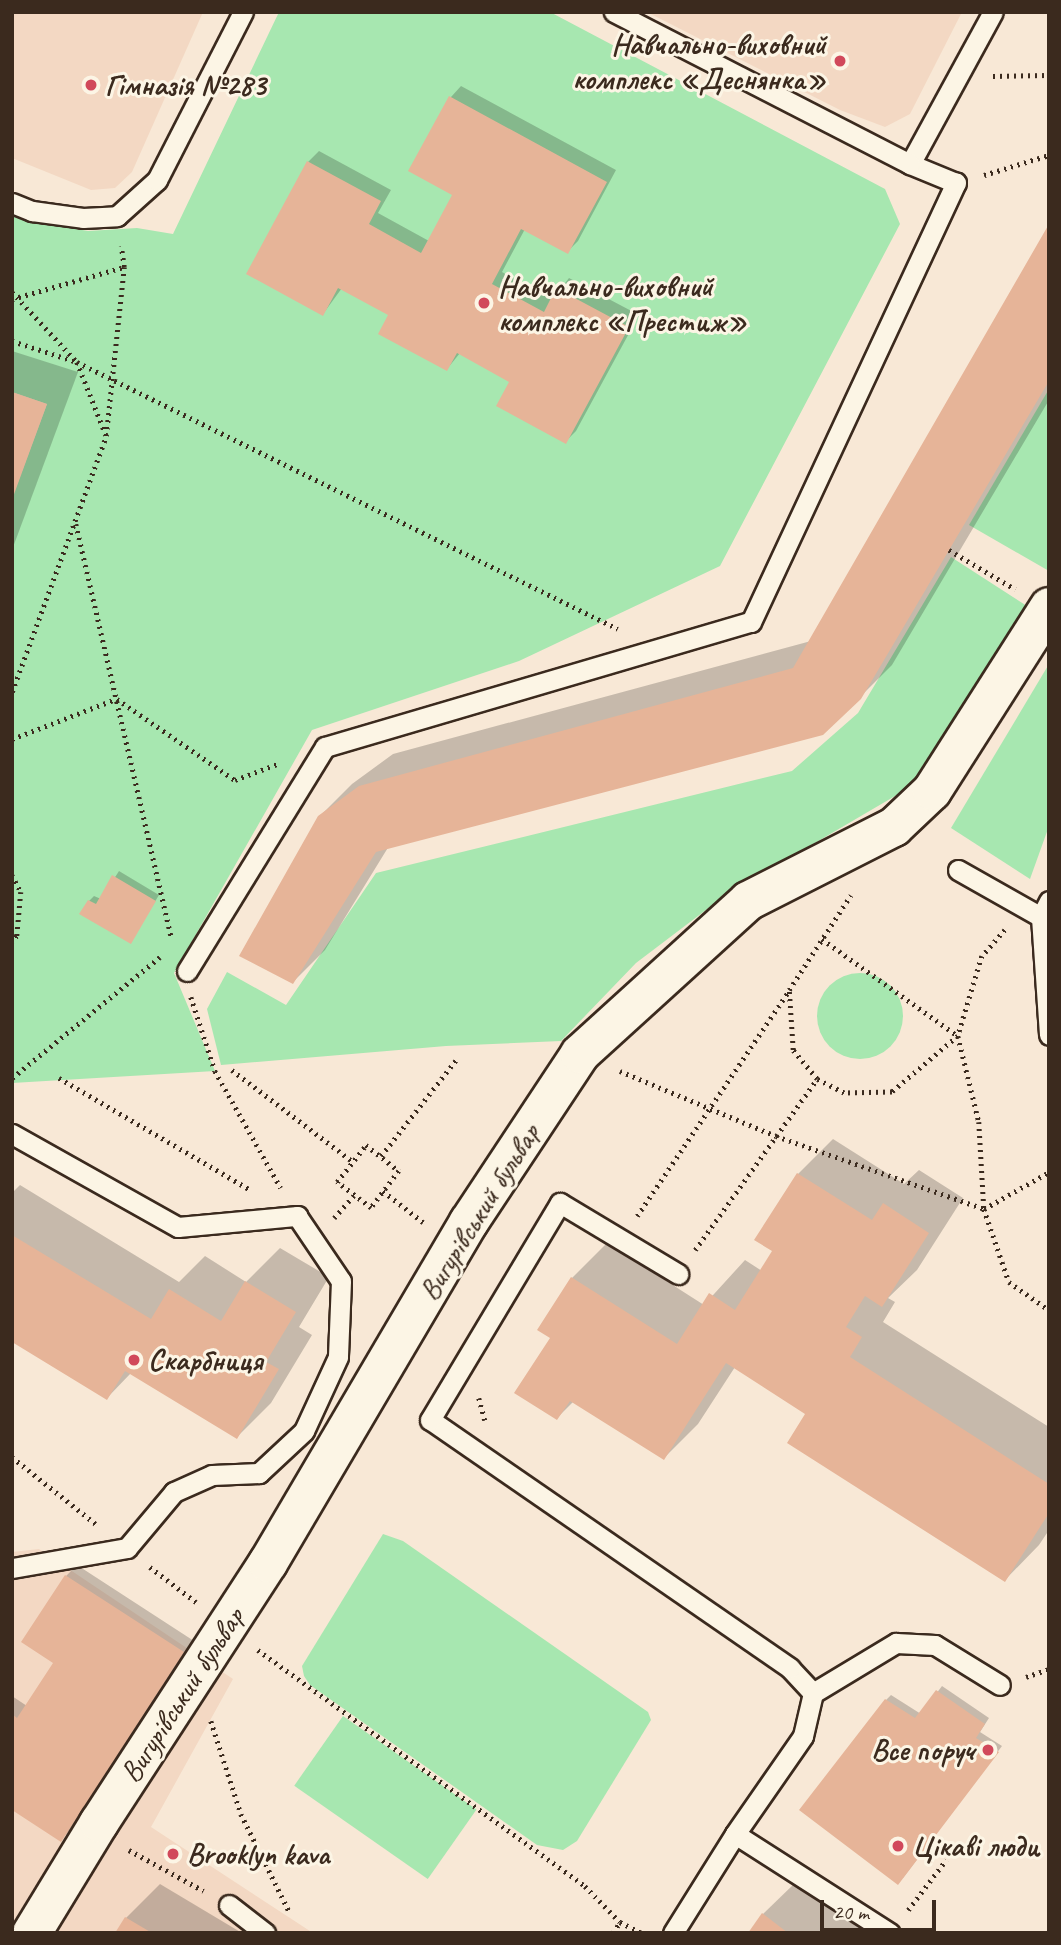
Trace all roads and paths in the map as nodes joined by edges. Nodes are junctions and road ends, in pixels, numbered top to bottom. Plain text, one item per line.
1 (243, 12) edge
2 (614, 12) edge
3 (993, 12) edge
4 (1049, 75) edge
5 (958, 76) junction
6 (1049, 155) edge
7 (910, 164) junction
8 (956, 183) junction
9 (12, 203) edge
10 (117, 216) junction
11 (124, 267) junction
12 (12, 292) edge
13 (15, 298) edge
14 (12, 341) edge
15 (77, 362) junction
16 (112, 380) junction
17 (106, 436) junction
18 (76, 524) junction
19 (949, 550) dead end
20 (1048, 608) edge
21 (659, 649) junction
22 (12, 692) edge
23 (116, 699) junction
24 (12, 739) edge
25 (324, 747) junction
26 (958, 870) dead end
27 (12, 875) edge
28 (858, 883) dead end
29 (1045, 909) edge
30 (822, 939) junction
31 (12, 942) edge
32 (163, 955) dead end
33 (982, 957) dead end
34 (187, 971) dead end
35 (789, 990) junction
36 (1049, 1035) edge
37 (958, 1036) junction
38 (580, 1054) junction
39 (456, 1060) dead end
40 (232, 1070) dead end
41 (12, 1078) edge
42 (59, 1078) dead end
43 (817, 1079) junction
44 (710, 1109) junction
45 (12, 1134) edge
46 (776, 1136) junction
47 (381, 1156) junction
48 (353, 1162) junction
49 (1049, 1172) edge
50 (383, 1191) junction
51 (397, 1202) dead end
52 (984, 1209) junction
53 (297, 1216) junction
54 (620, 1239) junction
55 (678, 1275) joint
56 (1049, 1310) edge
57 (468, 1357) junction
58 (12, 1457) edge
59 (496, 1465) junction
60 (127, 1548) junction
61 (12, 1568) edge
62 (227, 1626) junction
63 (196, 1674) junction
64 (1000, 1685) dead end
65 (814, 1693) junction
66 (94, 1831) junction
67 (735, 1834) junction
68 (946, 1860) dead end
69 (229, 1905) joint
70 (907, 1912) dead end
71 (294, 1921) dead end
72 (620, 1922) junction
73 (32, 1933) edge
74 (265, 1933) edge
75 (613, 1933) edge
76 (642, 1933) edge
77 (673, 1933) edge
78 (890, 1933) edge

1 - 10 lane
2 - 7 lane
3 - 5 lane
4 - 5 path
5 - 7 lane
6 - 8 path
7 - 8 lane
8 - 21 lane
9 - 10 lane
10 - 11 path
11 - 13 path
11 - 16 path
12 - 13 path
13 - 15 path
14 - 15 path
15 - 16 path
15 - 17 path
16 - 17 path
16 - 21 path
17 - 18 path
18 - 22 path
18 - 23 path
19 - 20 path
20 - 38 street, Вигурівський бульвар
21 - 25 lane
23 - 24 path
23 - 25 path
25 - 34 lane
26 - 29 lane
27 - 31 path
28 - 30 path
29 - 36 lane
30 - 35 path
30 - 37 path
32 - 41 path
33 - 37 path
35 - 43 path
35 - 44 path
37 - 43 path
37 - 52 path
38 - 44 path
38 - 62 street, Вигурівський бульвар
39 - 47 path
40 - 48 path
42 - 53 path
43 - 46 path
44 - 46 path
44 - 54 path
45 - 53 lane
46 - 52 path
46 - 55 path
47 - 48 path
47 - 50 path
48 - 50 path
49 - 52 path
50 - 51 path
52 - 56 path
53 - 60 lane
54 - 55 lane
54 - 57 lane
57 - 59 path
57 - 59 lane
58 - 60 path
59 - 65 lane
60 - 61 lane
60 - 62 path
62 - 63 street, Вигурівський бульвар
62 - 72 path
63 - 66 street, Вигурівський бульвар
63 - 71 path
64 - 65 lane
65 - 67 lane
66 - 69 path
66 - 73 street, Вигурівський бульвар
67 - 77 lane
67 - 78 lane
68 - 70 path
69 - 74 lane
72 - 75 path
72 - 76 path

